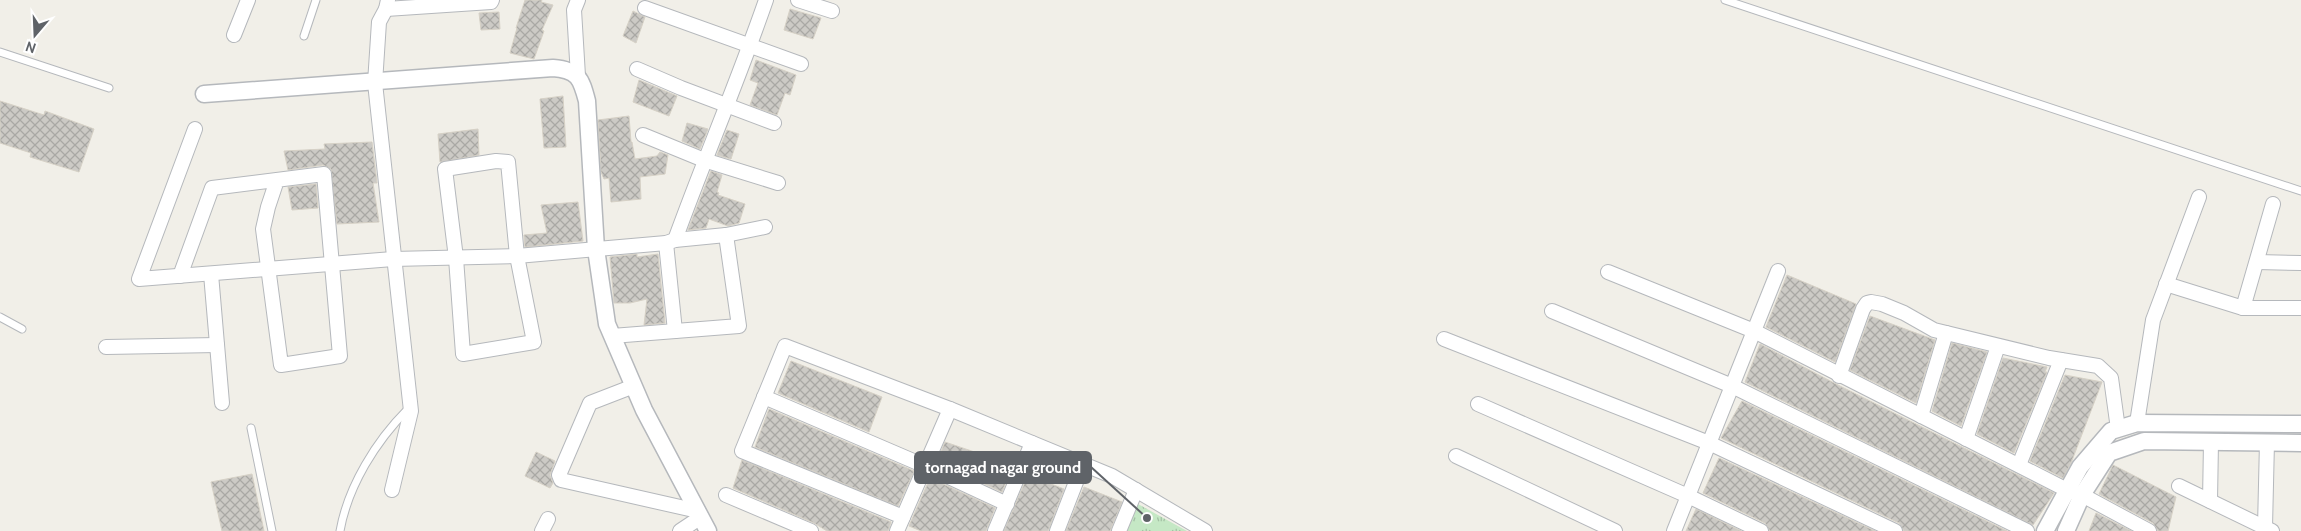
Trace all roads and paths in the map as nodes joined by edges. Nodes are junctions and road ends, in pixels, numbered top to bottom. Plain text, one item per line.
1 (248, 0) edge
2 (316, 0) edge
3 (492, 0) edge
4 (578, 0) edge
5 (766, 0) edge
6 (798, 0) edge
7 (1725, 0) edge
8 (387, 4) edge
9 (645, 8) dead end
10 (832, 11) dead end
11 (234, 34) dead end
12 (304, 36) dead end
13 (750, 46) junction
14 (0, 52) edge
15 (802, 64) dead end
16 (637, 69) dead end
17 (578, 76) junction
18 (375, 82) junction
19 (109, 88) dead end
20 (204, 94) dead end
21 (728, 104) junction
22 (774, 123) dead end
23 (195, 129) dead end
24 (642, 135) dead end
25 (704, 160) junction
26 (277, 180) junction
27 (778, 183) dead end
28 (2301, 191) edge
29 (2199, 197) dead end
30 (2273, 204) dead end
31 (765, 227) dead end
32 (726, 235) junction
33 (671, 242) junction
34 (596, 249) junction
35 (517, 256) junction
36 (456, 258) junction
37 (394, 259) junction
38 (2257, 262) junction
39 (2301, 264) edge
40 (332, 265) junction
41 (267, 270) junction
42 (1778, 270) dead end
43 (1608, 272) dead end
44 (211, 274) junction
45 (180, 276) junction
46 (2166, 284) junction
47 (2243, 308) junction
48 (2301, 308) edge
49 (1552, 311) dead end
50 (0, 317) edge
51 (22, 329) dead end
52 (675, 331) junction
53 (1754, 331) junction
54 (1946, 333) junction
55 (612, 336) junction
56 (1444, 339) dead end
57 (217, 345) junction
58 (1998, 346) junction
59 (106, 347) dead end
60 (2060, 360) junction
61 (1839, 376) junction
62 (634, 386) junction
63 (1732, 386) junction
64 (764, 398) junction
65 (222, 403) dead end
66 (1478, 404) dead end
67 (410, 407) junction
68 (950, 409) junction
69 (1921, 416) junction
70 (2137, 423) junction
71 (2301, 424) edge
72 (251, 428) dead end
73 (2118, 429) junction
74 (1966, 439) junction
75 (2211, 442) junction
76 (2267, 442) junction
77 (2301, 442) edge
78 (1032, 443) junction
79 (1709, 443) junction
80 (1456, 456) dead end
81 (1083, 464) junction
82 (2019, 465) junction
83 (925, 466) junction
84 (2179, 486) dead end
85 (392, 490) dead end
86 (1136, 490) junction
87 (2075, 492) junction
88 (726, 495) dead end
89 (1688, 496) junction
90 (2210, 501) junction
91 (1007, 504) junction
92 (702, 520) edge
93 (900, 527) edge
94 (2269, 529) edge
95 (272, 531) edge
96 (340, 531) edge
97 (680, 531) edge
98 (811, 531) edge
99 (995, 531) edge
100 (1057, 531) edge
101 (1119, 531) edge
102 (1205, 531) edge
103 (1616, 531) edge
104 (1674, 531) edge
105 (1760, 531) edge
106 (1895, 531) edge
107 (2027, 531) edge
108 (2045, 531) edge
109 (2066, 531) edge
110 (2149, 531) edge

1 - 11 street
2 - 12 lane
3 - 8 street
4 - 17 street
5 - 13 street
6 - 10 street
7 - 28 lane
8 - 18 street
9 - 13 street
13 - 15 street
13 - 21 street
14 - 19 lane
16 - 21 street
17 - 18 street
17 - 34 street
18 - 20 street
18 - 37 street
21 - 22 street
21 - 25 street
23 - 45 street
24 - 25 street
25 - 27 street
25 - 33 street
26 - 40 street
26 - 41 street
26 - 45 street
29 - 46 street
30 - 38 street
31 - 32 street
32 - 33 street
32 - 52 street
33 - 34 street
33 - 52 street
34 - 35 street
34 - 55 street
35 - 36 street
35 - 36 street
35 - 36 street
36 - 37 street
37 - 40 street
37 - 67 street
38 - 39 street
38 - 47 street
40 - 41 street
40 - 41 street
41 - 44 street
42 - 53 street
43 - 53 street
44 - 45 street
44 - 57 street
46 - 47 street
46 - 70 street
47 - 48 street
49 - 63 street
50 - 51 lane
52 - 55 street
53 - 61 street
53 - 63 street
54 - 58 street
54 - 61 street
54 - 69 street
55 - 62 street
56 - 79 street
57 - 59 street
57 - 65 street
58 - 60 street
58 - 74 street
60 - 73 street
60 - 82 street
61 - 69 street
62 - 92 street
62 - 92 street
63 - 79 street
63 - 107 street
64 - 68 street
64 - 83 street
64 - 93 street
66 - 89 street
67 - 85 street
67 - 96 lane
68 - 78 street
68 - 83 street
69 - 74 street
70 - 71 street
70 - 73 street
72 - 95 lane
73 - 87 street
74 - 82 street
75 - 76 street
75 - 87 street
75 - 90 street
76 - 77 street
76 - 94 street
78 - 81 street
78 - 91 street
79 - 89 street
79 - 106 street
80 - 103 street
81 - 86 street
81 - 100 street
82 - 87 street
83 - 91 street
83 - 93 street
84 - 90 street
86 - 101 street
86 - 102 street
87 - 108 street
87 - 109 street
87 - 110 street
88 - 98 street
89 - 104 street
89 - 105 street
90 - 94 street
91 - 99 street
92 - 97 street

